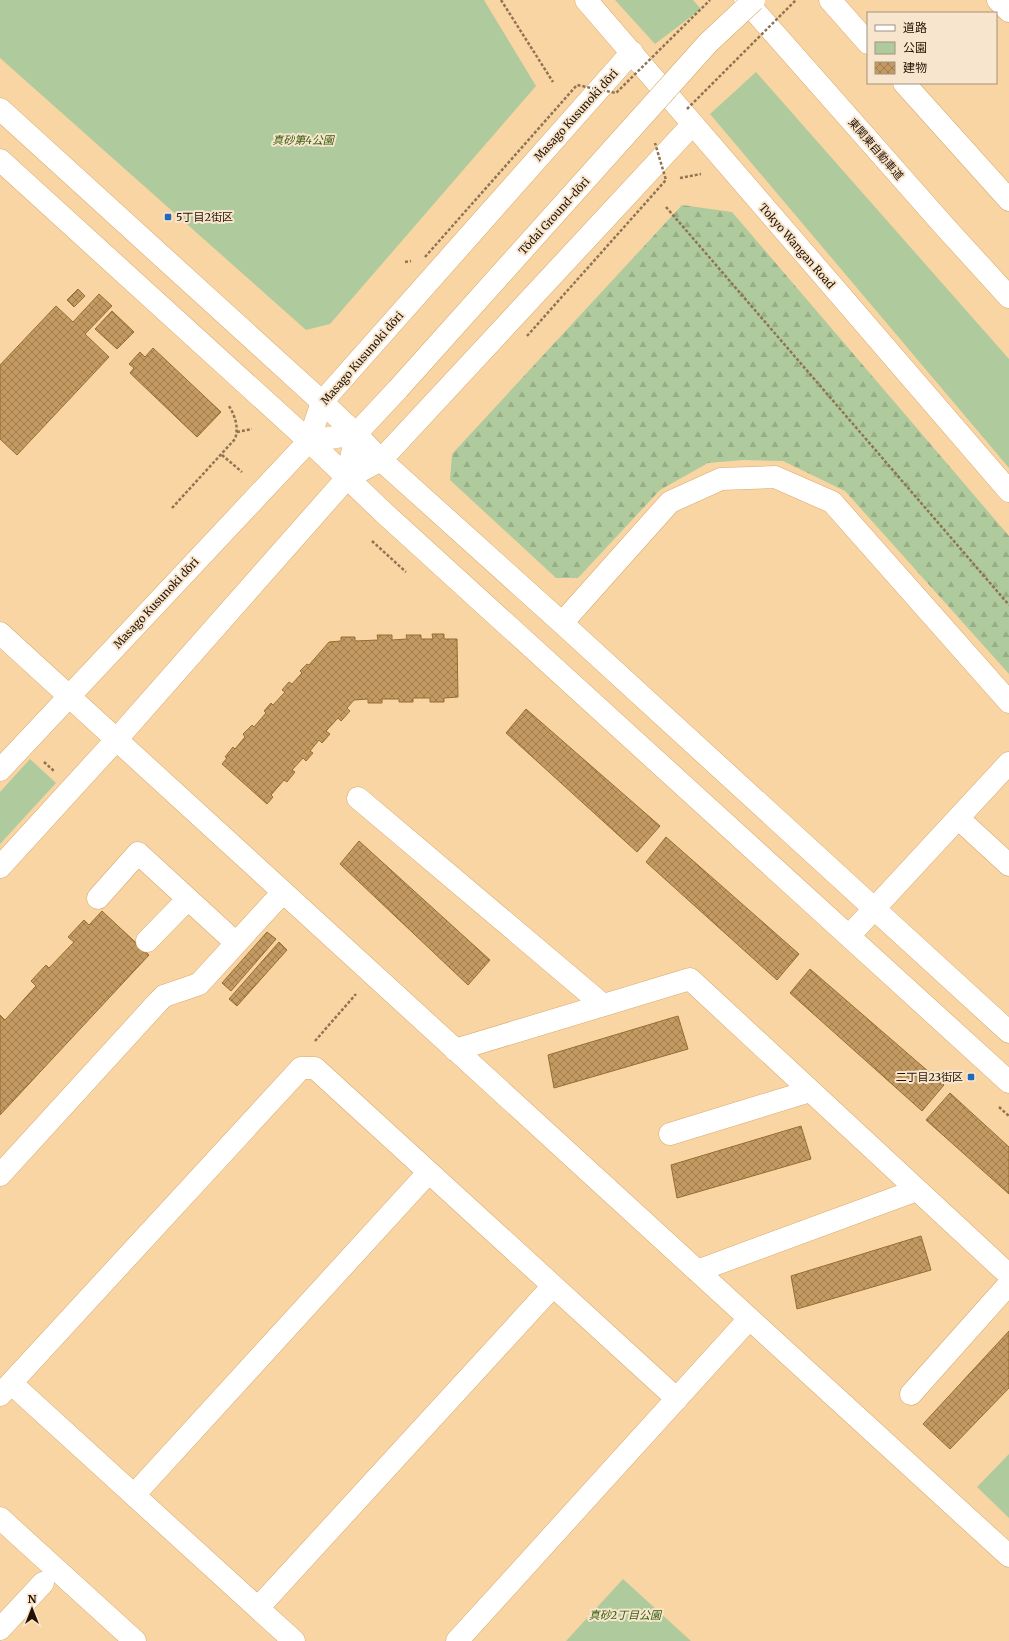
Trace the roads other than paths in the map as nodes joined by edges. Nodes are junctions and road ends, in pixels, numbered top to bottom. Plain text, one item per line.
1 (586, 0) edge
2 (745, 0) edge
3 (754, 0) edge
4 (830, 0) edge
5 (998, 0) edge
6 (1009, 11) edge
7 (867, 42) edge
8 (632, 52) junction
9 (905, 84) edge
10 (0, 109) edge
11 (687, 120) junction
12 (0, 160) edge
13 (1009, 200) edge
14 (1009, 297) edge
15 (322, 402) junction
16 (356, 434) junction
17 (309, 441) junction
18 (381, 460) junction
19 (347, 478) junction
20 (1009, 491) edge
21 (562, 623) junction
22 (0, 633) edge
23 (68, 696) junction
24 (1009, 702) edge
25 (116, 740) junction
26 (1009, 763) edge
27 (0, 770) edge
28 (358, 798) dead end
29 (958, 818) junction
30 (1009, 865) edge
31 (0, 867) edge
32 (283, 892) junction
33 (98, 898) dead end
34 (188, 899) junction
35 (875, 909) junction
36 (849, 936) junction
37 (147, 941) dead end
38 (236, 943) junction
39 (603, 1005) junction
40 (1009, 1032) edge
41 (455, 1050) junction
42 (1009, 1082) edge
43 (810, 1091) junction
44 (670, 1134) dead end
45 (428, 1173) junction
46 (0, 1175) edge
47 (917, 1190) junction
48 (697, 1271) junction
49 (1009, 1275) edge
50 (1009, 1284) edge
51 (553, 1286) junction
52 (749, 1319) junction
53 (6, 1389) edge
54 (911, 1394) dead end
55 (677, 1399) junction
56 (134, 1495) junction
57 (0, 1518) edge
58 (1009, 1556) edge
59 (43, 1583) dead end
60 (258, 1608) junction
61 (0, 1629) edge
62 (135, 1641) edge
63 (294, 1641) edge
64 (457, 1641) edge

1 - 8 main road, Tokyo Wangan Road
2 - 14 main road, 東関東自動車道
3 - 16 main road, Tōdai Ground-dōri, bridge
4 - 7 main road
5 - 6 main road
8 - 11 main road, Tokyo Wangan Road
8 - 15 main road, Masago Kusunoki dōri
9 - 13 main road
10 - 15 main road
11 - 18 main road
11 - 20 main road, Tokyo Wangan Road
12 - 17 main road
15 - 16 main road
15 - 17 main road, Masago Kusunoki dōri
16 - 17 main road
16 - 18 main road
16 - 19 main road
17 - 19 main road
17 - 23 main road, Masago Kusunoki dōri
18 - 19 main road
18 - 21 main road
19 - 25 main road
19 - 36 main road
21 - 24 main road
21 - 35 main road
22 - 23 main road
23 - 25 main road
23 - 27 main road, Masago Kusunoki dōri
25 - 31 main road
25 - 32 main road
26 - 29 main road
28 - 39 main road
29 - 30 main road
29 - 35 main road
32 - 38 main road
32 - 41 main road
33 - 34 main road
34 - 37 main road
34 - 38 main road
35 - 36 main road
35 - 40 main road
36 - 42 main road
38 - 46 main road
39 - 41 main road
39 - 43 main road
41 - 48 main road
43 - 44 main road
43 - 47 main road
45 - 51 main road
45 - 53 main road
45 - 56 main road
47 - 48 main road
47 - 49 main road
48 - 52 main road
50 - 54 main road
51 - 55 main road
51 - 60 main road
52 - 55 main road
52 - 58 main road
53 - 56 main road
55 - 64 main road
56 - 60 main road
57 - 62 main road
59 - 61 main road
60 - 63 main road

